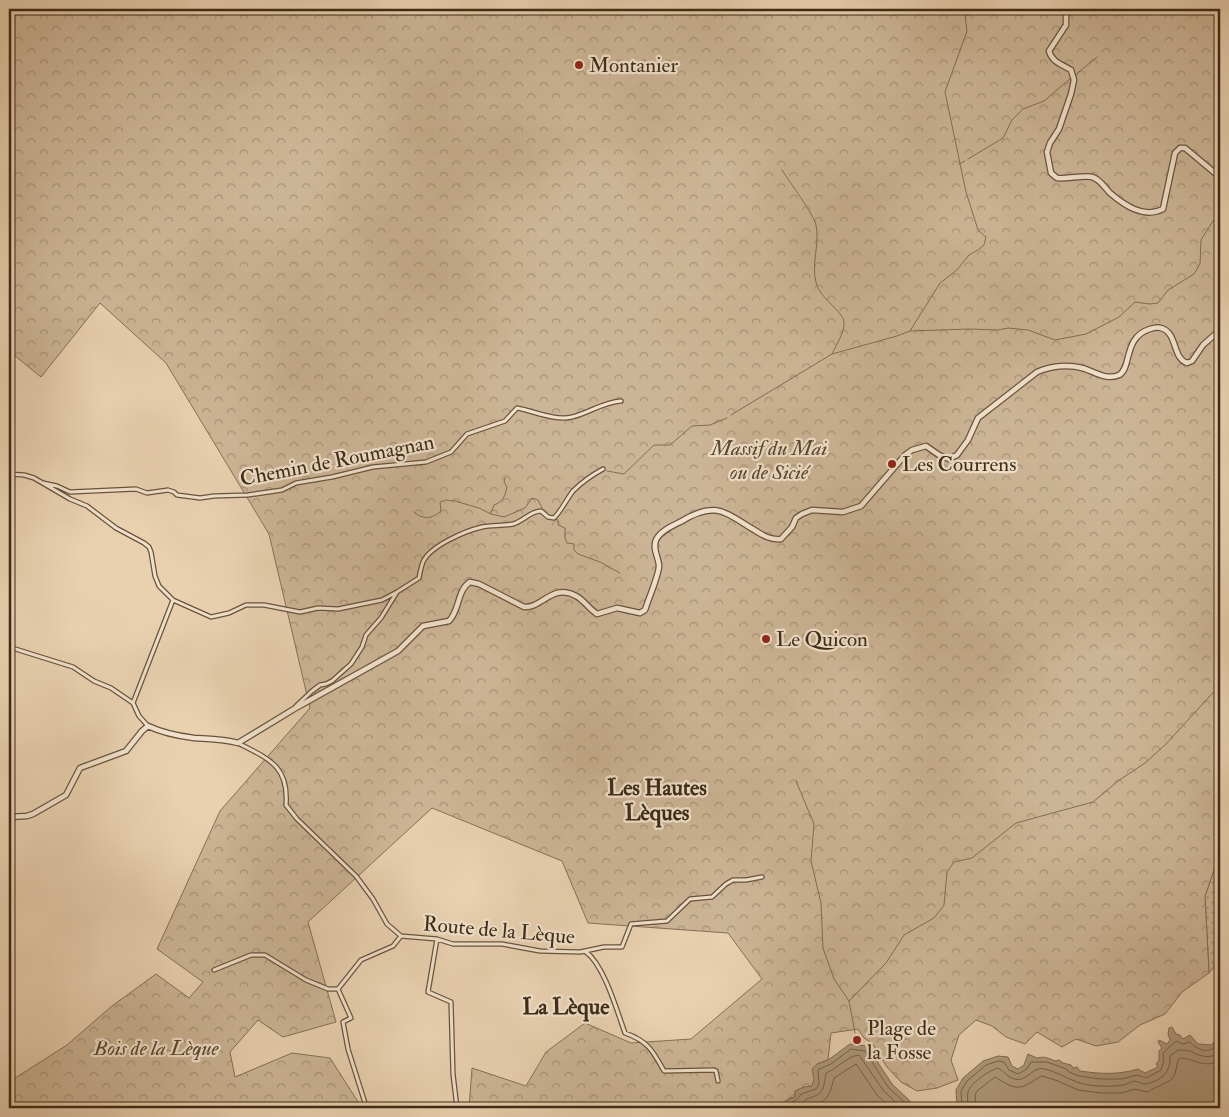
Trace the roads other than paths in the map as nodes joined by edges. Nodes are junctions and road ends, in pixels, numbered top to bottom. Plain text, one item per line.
1 (1066, 9) edge
2 (1220, 175) edge
3 (1220, 330) edge
4 (621, 401) dead end
5 (603, 469) dead end
6 (9, 474) edge
7 (43, 484) junction
8 (397, 592) junction
9 (173, 600) junction
10 (9, 647) edge
11 (133, 703) junction
12 (294, 709) junction
13 (148, 726) junction
14 (238, 743) junction
15 (9, 817) edge
16 (762, 877) dead end
17 (401, 936) junction
18 (437, 939) junction
19 (586, 951) junction
20 (214, 970) dead end
21 (338, 988) junction
22 (718, 1081) dead end
23 (365, 1108) edge
24 (457, 1108) edge

1 - 2 street
3 - 12 street
4 - 7 street, Chemin de Roumagnan
5 - 8 street
6 - 7 street
7 - 9 street
8 - 9 street
8 - 12 street
9 - 11 street
10 - 11 street
11 - 13 street
12 - 14 street
13 - 14 street
13 - 15 street
14 - 17 street, Route de la Lèque
16 - 19 street, Route de la Lèque
17 - 18 street, Route de la Lèque
17 - 21 street
18 - 19 street, Route de la Lèque
18 - 24 street
19 - 22 street
20 - 21 street
21 - 23 street

